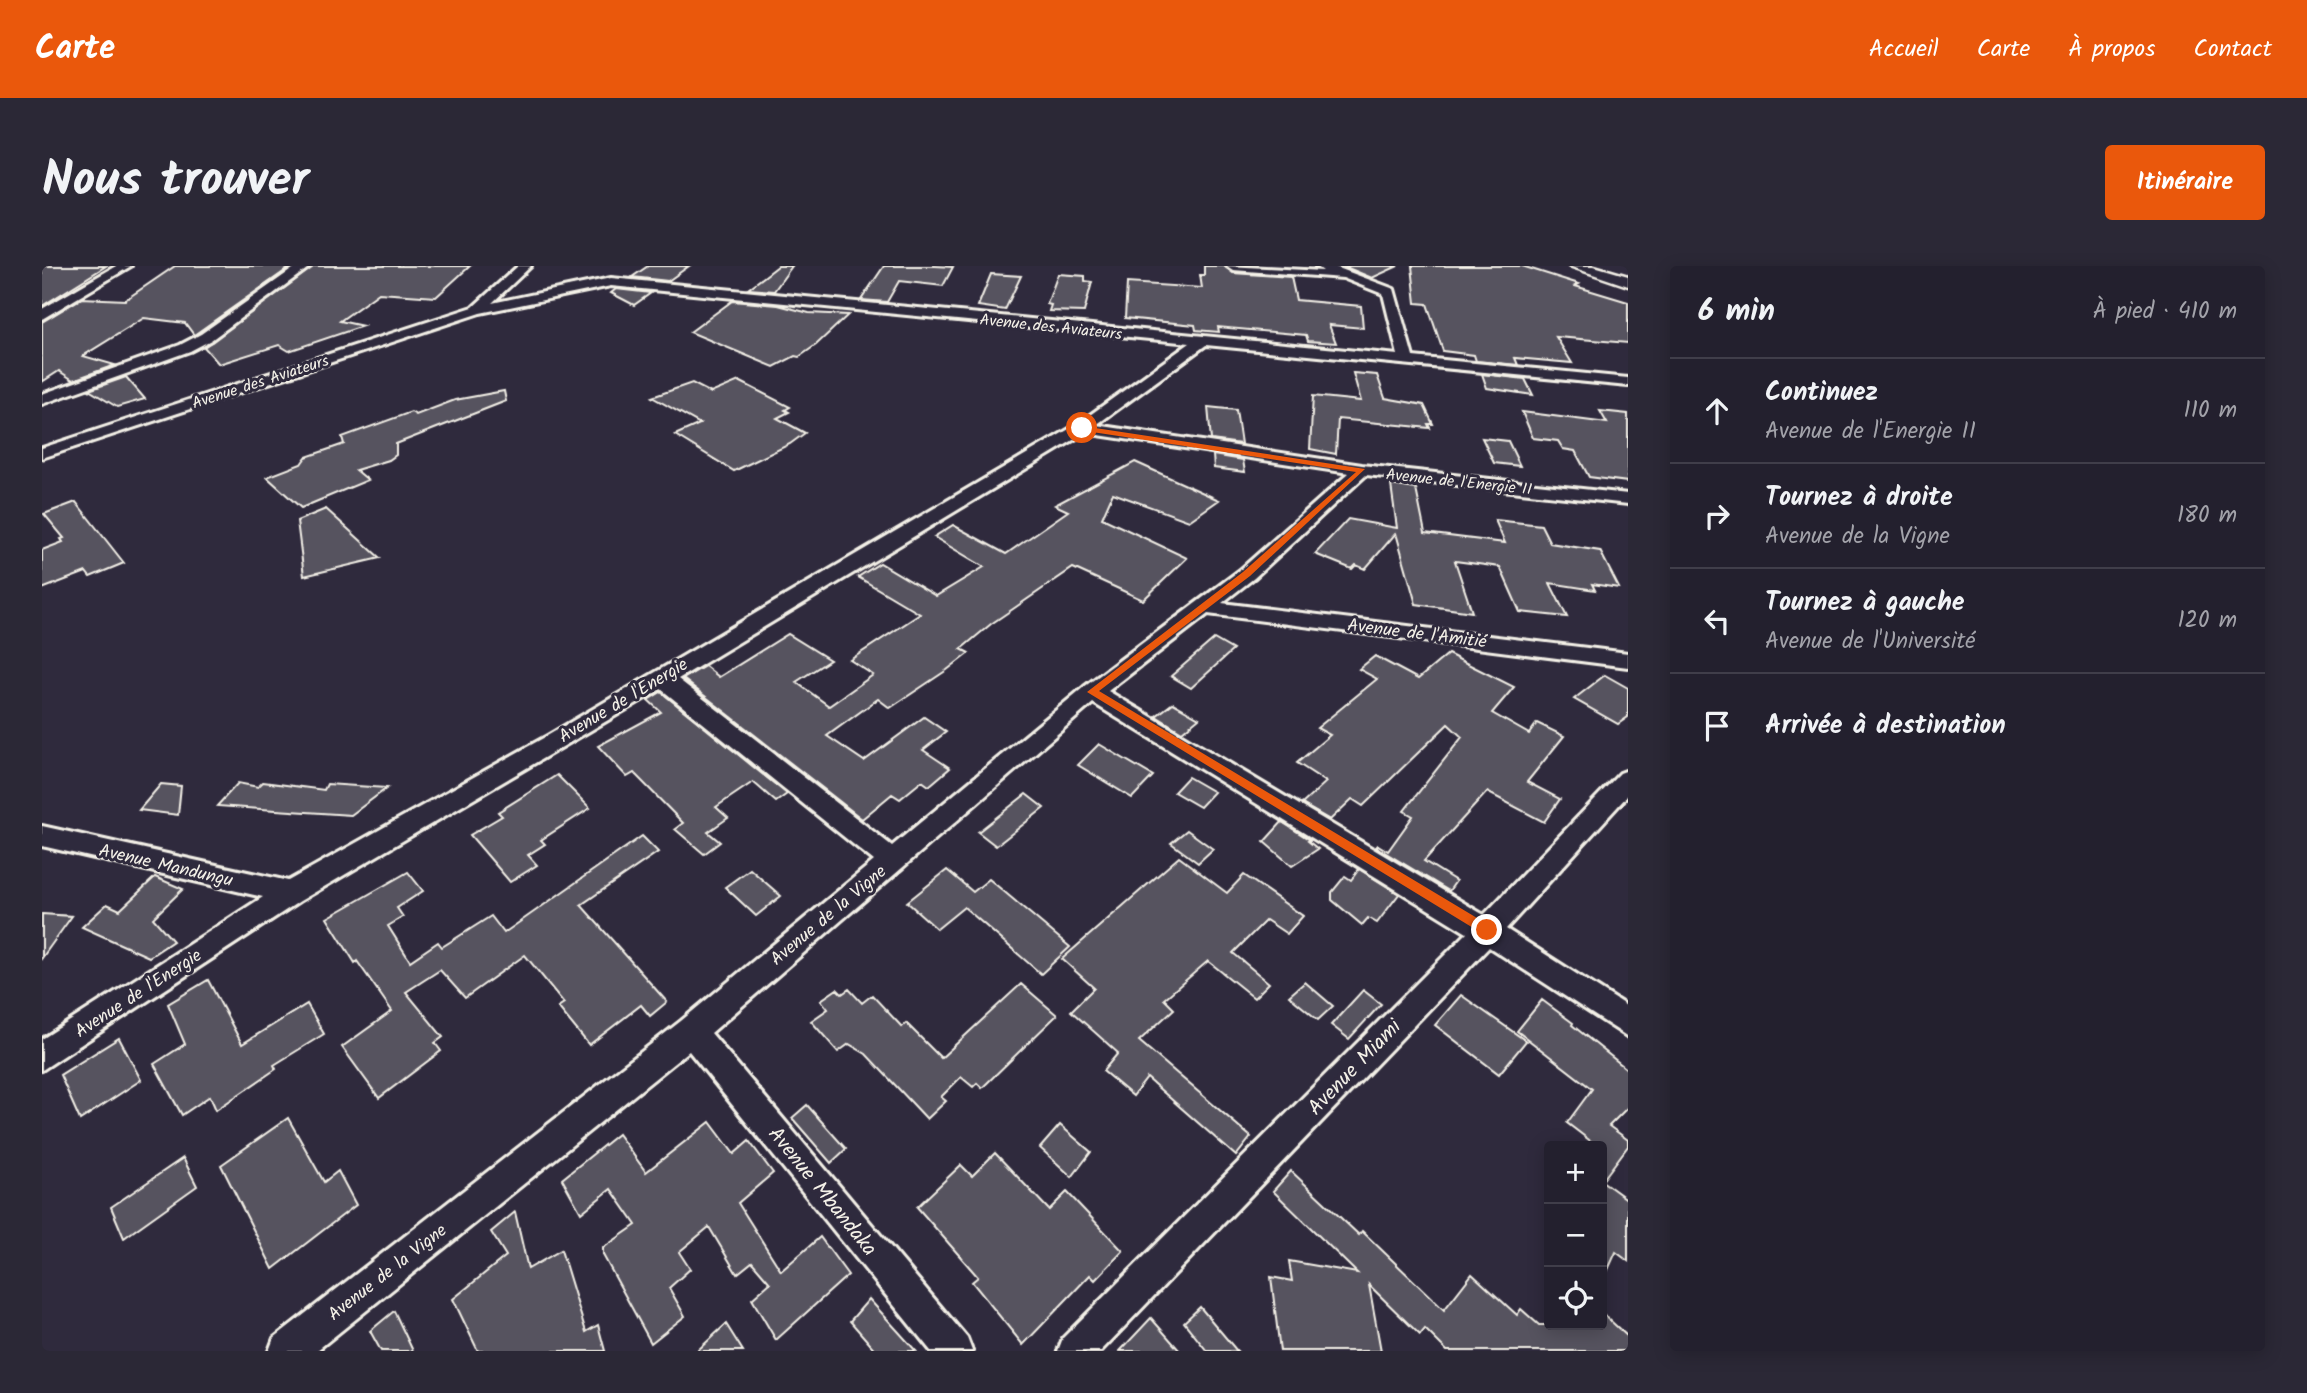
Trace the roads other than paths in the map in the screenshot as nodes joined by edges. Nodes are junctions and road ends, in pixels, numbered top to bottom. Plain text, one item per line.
1 (125, 266) edge
2 (305, 266) edge
3 (525, 266) edge
4 (1233, 266) edge
5 (1322, 266) edge
6 (1577, 266) edge
7 (1357, 278) junction
8 (1628, 281) edge
9 (477, 310) junction
10 (42, 315) edge
11 (1202, 341) junction
12 (1406, 358) junction
13 (1628, 382) edge
14 (42, 400) edge
15 (1082, 428) junction
16 (50, 446) edge
17 (42, 453) edge
18 (1362, 470) junction
19 (1628, 499) edge
20 (1205, 607) junction
21 (1628, 660) edge
22 (661, 677) junction
23 (1092, 692) junction
24 (1628, 779) edge
25 (42, 836) edge
26 (893, 861) junction
27 (291, 893) junction
28 (1487, 930) junction
29 (1628, 1023) edge
30 (691, 1031) junction
31 (42, 1056) edge
32 (287, 1351) edge
33 (954, 1351) edge
34 (1076, 1351) edge

1 - 10 street
2 - 14 street
3 - 9 street, Avenue des Aviateurs
4 - 7 street
5 - 7 street
6 - 8 street
7 - 12 street
9 - 11 street, Avenue des Aviateurs
9 - 16 street, Avenue des Aviateurs
11 - 12 street, Avenue des Aviateurs
11 - 15 street, Avenue de l'Energie
12 - 13 street, Avenue des Aviateurs
15 - 18 street, Avenue de l'Energie II
15 - 22 street, Avenue de l'Energie
16 - 17 street, Avenue des Aviateurs
18 - 19 street, Avenue de l'Energie II
18 - 20 street, Avenue de la Vigne
20 - 21 street, Avenue de l'Amitié
20 - 23 street, Avenue de la Vigne
22 - 26 street
22 - 27 street, Avenue de l'Energie
23 - 26 street, Avenue de la Vigne
23 - 28 street
24 - 28 street, Avenue Miami
25 - 27 street, Avenue Mandungu
26 - 30 street, Avenue de la Vigne
27 - 31 street, Avenue de l'Energie
28 - 29 street
28 - 34 street, Avenue Miami
30 - 32 street, Avenue de la Vigne
30 - 33 street, Avenue Mbandaka

